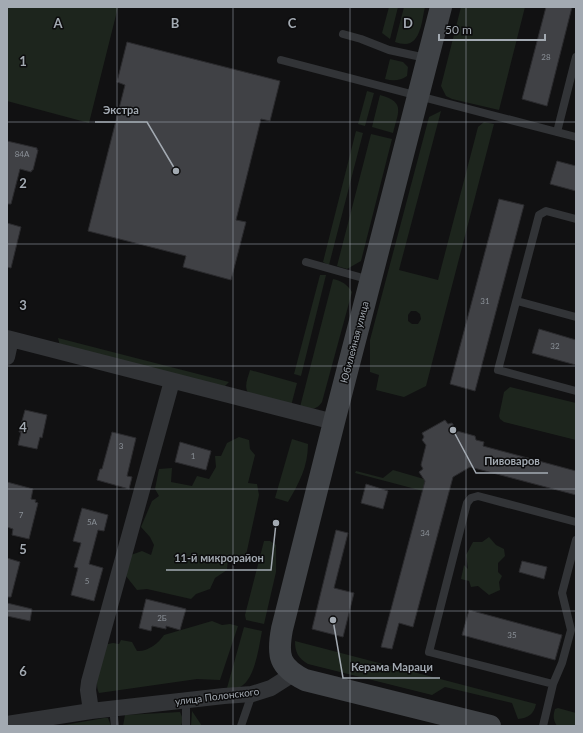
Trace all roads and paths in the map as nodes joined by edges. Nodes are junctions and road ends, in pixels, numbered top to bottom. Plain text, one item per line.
1 (441, 7) edge
2 (343, 34) dead end
3 (576, 57) edge
4 (428, 58) junction
5 (281, 60) dead end
6 (573, 83) edge
7 (418, 96) junction
8 (557, 132) junction
9 (576, 137) edge
10 (576, 219) edge
11 (306, 262) dead end
12 (370, 280) junction
13 (517, 301) junction
14 (576, 318) edge
15 (9, 338) edge
16 (7, 357) edge
17 (172, 381) junction
18 (576, 391) edge
19 (334, 422) junction
20 (576, 522) edge
21 (576, 540) edge
22 (293, 674) junction
23 (553, 684) junction
24 (252, 694) junction
25 (186, 700) junction
26 (113, 708) junction
27 (91, 711) junction
28 (7, 724) edge
29 (115, 726) edge
30 (186, 726) edge
31 (241, 726) edge
32 (490, 726) edge
33 (543, 726) edge

1 - 4 main road, Юбилейная улица
2 - 4 lane
3 - 6 lane
4 - 7 main road, Юбилейная улица
5 - 7 lane
6 - 8 lane
7 - 8 lane
7 - 12 main road, Юбилейная улица
8 - 9 lane
10 - 13 lane
11 - 12 lane
12 - 19 main road, Юбилейная улица
13 - 14 lane
13 - 18 lane
15 - 16 street
15 - 17 street
17 - 19 street
17 - 27 street
19 - 22 main road, Юбилейная улица
20 - 23 lane
21 - 23 lane
22 - 24 street, улица Полонского
22 - 32 main road
23 - 33 lane
24 - 25 street, улица Полонского
24 - 31 lane
25 - 26 street, улица Полонского
25 - 30 lane
26 - 27 street, улица Полонского
26 - 29 lane
27 - 28 street, улица Полонского

